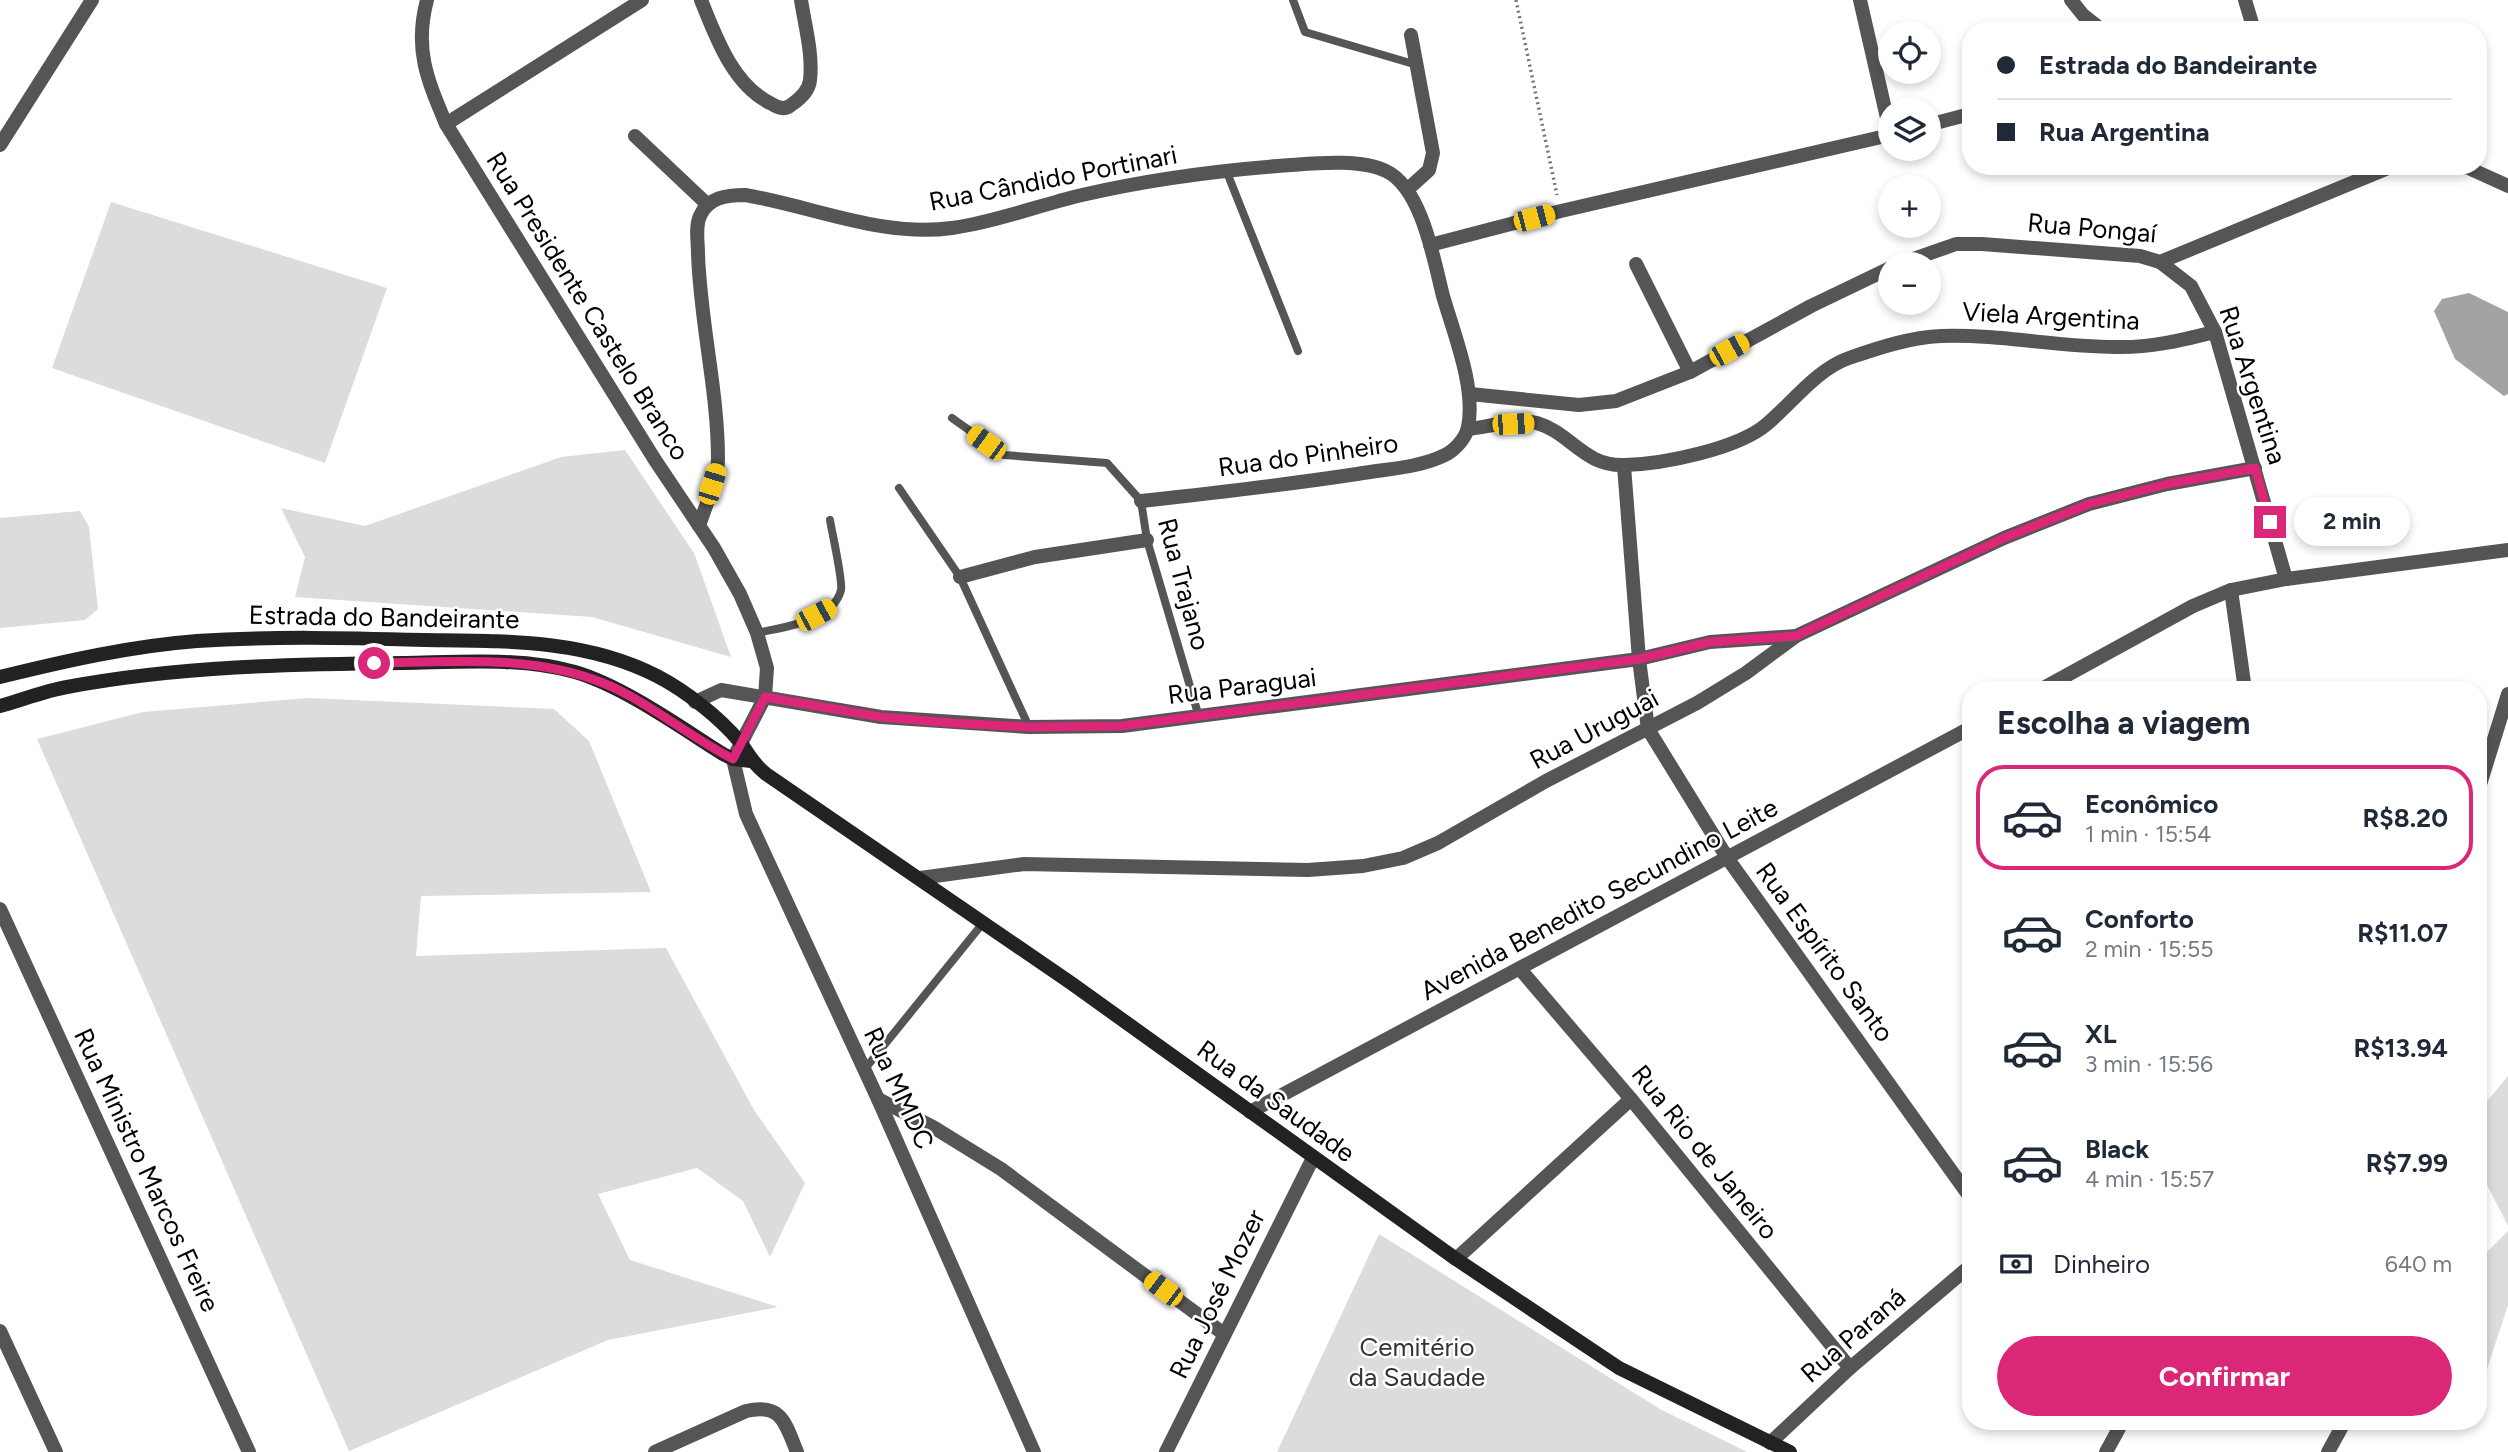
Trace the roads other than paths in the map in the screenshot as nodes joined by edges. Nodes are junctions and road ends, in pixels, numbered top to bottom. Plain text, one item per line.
1 (92, 0) edge
2 (427, 0) edge
3 (642, 0) edge
4 (701, 0) edge
5 (801, 0) edge
6 (1293, 0) edge
7 (1860, 0) edge
8 (2071, 0) edge
9 (2245, 0) edge
10 (2091, 21) edge
11 (2251, 21) edge
12 (1411, 35) dead end
13 (1417, 65) junction
14 (1882, 98) edge
15 (1962, 116) edge
16 (1941, 122) edge
17 (446, 124) junction
18 (635, 136) dead end
19 (1878, 136) edge
20 (0, 145) edge
21 (1226, 170) junction
22 (2371, 175) edge
23 (2484, 175) edge
24 (2508, 186) edge
25 (1408, 189) junction
26 (708, 205) junction
27 (1430, 245) junction
28 (1933, 252) edge
29 (2160, 262) junction
30 (1636, 264) dead end
31 (1878, 274) edge
32 (2215, 332) junction
33 (1297, 351) dead end
34 (1690, 372) junction
35 (1470, 394) junction
36 (952, 418) dead end
37 (1468, 429) junction
38 (1624, 466) junction
39 (2255, 468) junction
40 (899, 488) dead end
41 (1141, 501) junction
42 (830, 520) dead end
43 (699, 526) junction
44 (1147, 540) junction
45 (2508, 550) edge
46 (960, 577) junction
47 (2286, 579) junction
48 (2231, 590) junction
49 (757, 633) junction
50 (1796, 636) junction
51 (1639, 659) junction
52 (0, 677) edge
53 (2056, 681) edge
54 (2244, 681) edge
55 (2508, 694) edge
56 (765, 697) junction
57 (695, 702) junction
58 (0, 706) edge
59 (1199, 717) junction
60 (1029, 727) junction
61 (1648, 729) junction
62 (2502, 733) edge
63 (1962, 735) edge
64 (741, 743) junction
65 (733, 759) junction
66 (751, 761) junction
67 (2487, 769) edge
68 (1728, 859) junction
69 (920, 878) junction
70 (0, 909) edge
71 (983, 923) junction
72 (1520, 969) junction
73 (864, 1070) junction
74 (878, 1099) junction
75 (1631, 1099) junction
76 (1250, 1112) junction
77 (1312, 1158) junction
78 (1962, 1186) edge
79 (1456, 1259) junction
80 (1962, 1273) edge
81 (0, 1331) edge
82 (1224, 1334) junction
83 (1850, 1368) junction
84 (2118, 1430) edge
85 (2340, 1430) edge
86 (1770, 1443) junction
87 (56, 1452) edge
88 (249, 1452) edge
89 (654, 1452) edge
90 (797, 1452) edge
91 (1034, 1452) edge
92 (1166, 1452) edge
93 (1790, 1452) edge
94 (2106, 1452) edge
95 (2328, 1452) edge

1 - 20 street
2 - 17 street, Rua Presidente Castelo Branco
3 - 17 street
4 - 5 street
6 - 13 lane
7 - 14 street
8 - 10 street
9 - 11 street
12 - 13 street
13 - 25 street
15 - 16 street
17 - 43 street, Rua Presidente Castelo Branco
18 - 26 street
19 - 27 street
21 - 25 street, Rua Cândido Portinari
21 - 26 street, Rua Cândido Portinari
21 - 33 lane
22 - 29 street, Rua Pongaí
23 - 24 street
25 - 27 street
26 - 43 street
27 - 35 street
28 - 29 street, Rua Pongaí
29 - 32 street, Rua Argentina
30 - 34 street
31 - 34 street
32 - 38 street, Viela Argentina
32 - 39 street, Rua Argentina
34 - 35 street
35 - 37 street
36 - 41 lane
37 - 38 street, Viela Argentina
37 - 41 street, Rua do Pinheiro
38 - 51 street
39 - 47 street, Rua Argentina
39 - 50 street, Rua Uruguai
40 - 46 lane
41 - 44 lane, Rua Trajano
42 - 49 lane
43 - 49 street, Rua Presidente Castelo Branco
44 - 46 street
44 - 59 lane, Rua Trajano
45 - 47 street
46 - 60 lane
47 - 48 street
48 - 53 street
48 - 54 street
49 - 56 street, Rua Presidente Castelo Branco
50 - 51 street, Rua Paraguai
50 - 61 street, Rua Uruguai
51 - 59 street, Rua Paraguai
51 - 61 street
52 - 57 main road, Estrada do Bandeirante
55 - 62 street
56 - 57 street, Rua Paraguai
56 - 60 street, Rua Paraguai
56 - 64 street, Rua Presidente Castelo Branco
57 - 64 main road, Estrada do Bandeirante
58 - 65 main road, Estrada do Bandeirante
59 - 60 street, Rua Paraguai
61 - 68 street, Rua Espírito Santo
61 - 69 street, Rua Uruguai
62 - 67 street
63 - 68 street, Avenida Benedito Secundino Leite
64 - 65 street
64 - 66 main road, Rua da Saudade
65 - 66 main road, Rua da Saudade
65 - 73 street, Rua MMDC
66 - 69 main road, Rua da Saudade
68 - 72 street, Avenida Benedito Secundino Leite
68 - 78 street, Rua Espírito Santo
69 - 71 main road, Rua da Saudade
70 - 88 street, Rua Ministro Marcos Freire
71 - 73 lane
71 - 76 main road, Rua da Saudade
72 - 75 street, Rua Rio de Janeiro
72 - 76 street, Avenida Benedito Secundino Leite
73 - 74 street, Rua MMDC
74 - 82 street
74 - 91 street, Rua MMDC
75 - 79 street
75 - 83 street, Rua Rio de Janeiro
76 - 77 main road, Rua da Saudade
77 - 79 main road, Rua da Saudade
77 - 82 street, Rua José Mozer
79 - 86 main road, Rua da Saudade
80 - 83 street, Rua Paraná
81 - 87 street
82 - 92 street, Rua José Mozer
83 - 86 street, Rua Paraná
84 - 94 street
85 - 95 street
86 - 93 main road, Rua da Saudade
89 - 90 street

